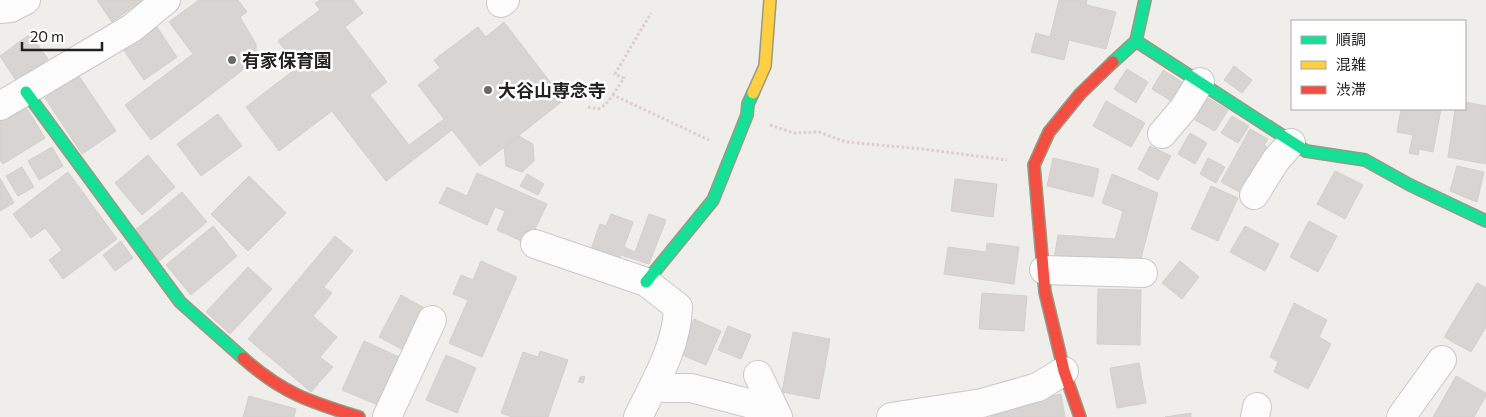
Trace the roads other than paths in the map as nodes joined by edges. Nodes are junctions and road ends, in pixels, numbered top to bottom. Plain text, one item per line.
1 (26, 0) edge
2 (166, 0) edge
3 (770, 0) edge
4 (1144, 0) edge
5 (0, 9) edge
6 (1136, 41) junction
7 (1200, 82) junction
8 (26, 92) junction
9 (0, 106) edge
10 (1162, 134) dead end
11 (1291, 143) junction
12 (1254, 194) dead end
13 (1486, 221) edge
14 (535, 244) dead end
15 (1044, 270) junction
16 (1144, 273) dead end
17 (646, 282) junction
18 (432, 320) dead end
19 (1442, 360) dead end
20 (1064, 371) junction
21 (758, 375) dead end
22 (653, 388) junction
23 (776, 414) edge
24 (358, 417) edge
25 (387, 417) edge
26 (638, 417) edge
27 (891, 417) edge
28 (1080, 417) edge
29 (1401, 417) edge

1 - 5 street
2 - 8 street
3 - 17 street
4 - 6 street
6 - 7 street
6 - 15 street
7 - 10 street
7 - 11 street
8 - 9 street
8 - 24 street
11 - 12 street
11 - 13 street
14 - 17 street
15 - 16 street
15 - 20 street
17 - 22 street
18 - 25 street
19 - 29 street
20 - 27 street
20 - 28 street
21 - 23 street
22 - 23 street
22 - 26 street

